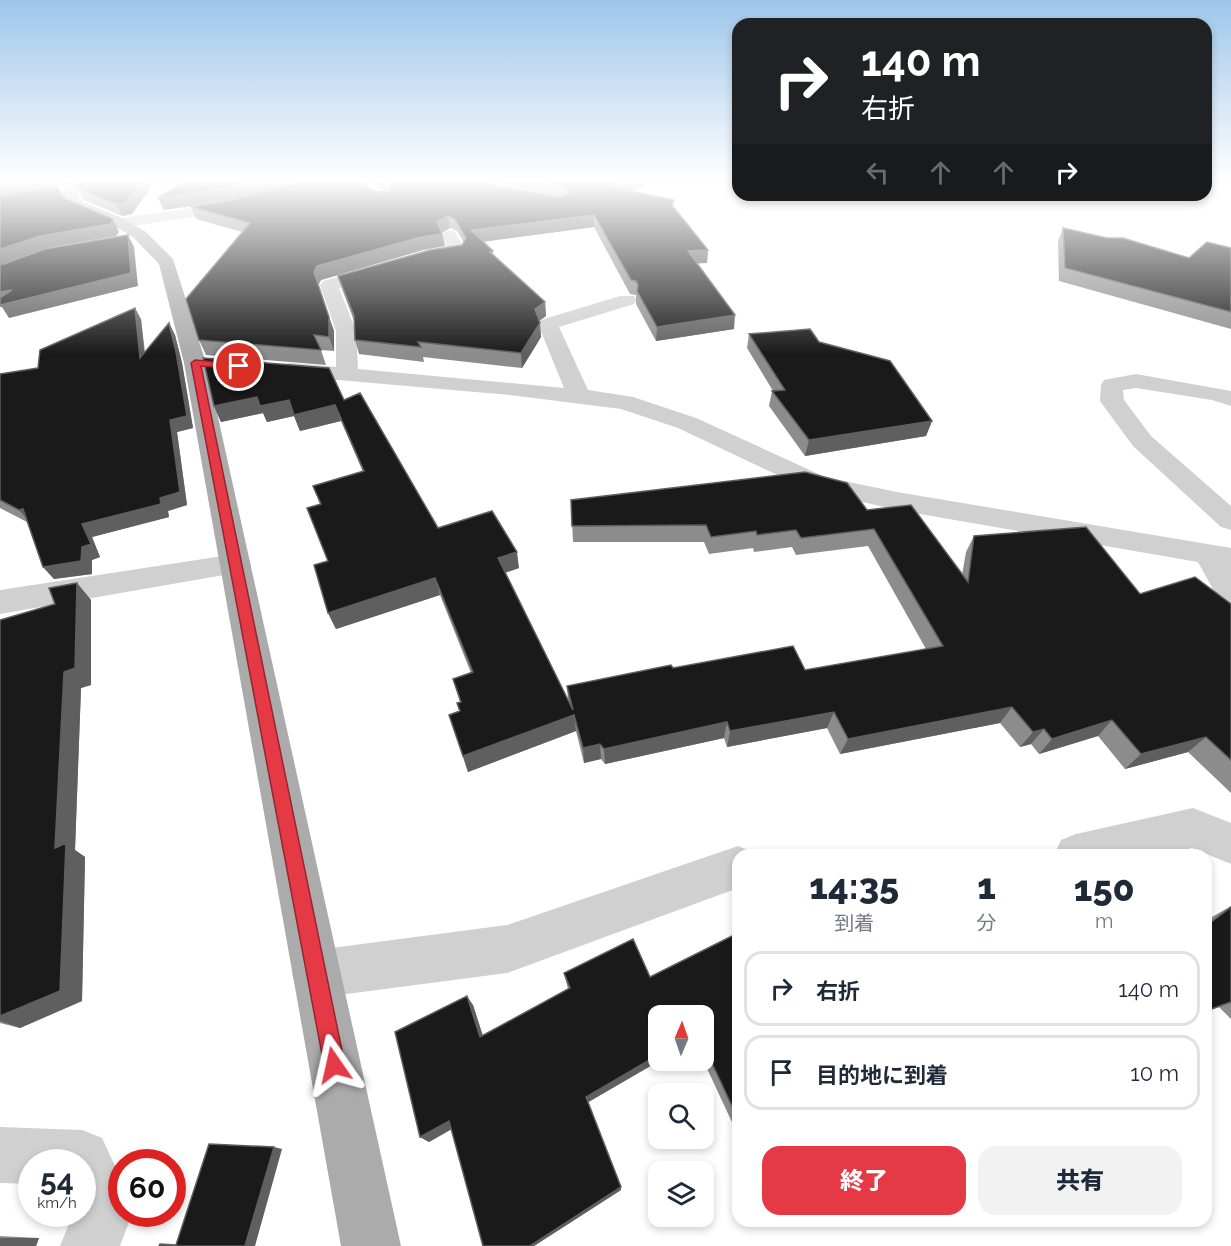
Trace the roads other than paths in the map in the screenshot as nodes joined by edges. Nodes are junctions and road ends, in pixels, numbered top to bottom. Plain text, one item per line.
1 (132, 237) edge
2 (450, 237) edge
3 (627, 300) dead end
4 (266, 368) edge
5 (347, 375) junction
6 (579, 397) junction
7 (1231, 399) edge
8 (1231, 521) edge
9 (1225, 552) edge
10 (236, 564) junction
11 (1231, 594) edge
12 (0, 602) edge
13 (1231, 844) edge
14 (1102, 849) edge
15 (732, 869) edge
16 (316, 974) junction
17 (0, 1155) edge
18 (90, 1246) edge
19 (371, 1246) edge

1 - 10 main road
2 - 5 street
3 - 6 street
4 - 5 street
5 - 6 street
6 - 9 street
7 - 8 street
9 - 11 street
10 - 12 street
10 - 16 main road
13 - 14 street
15 - 16 street
16 - 19 main road
17 - 18 street

